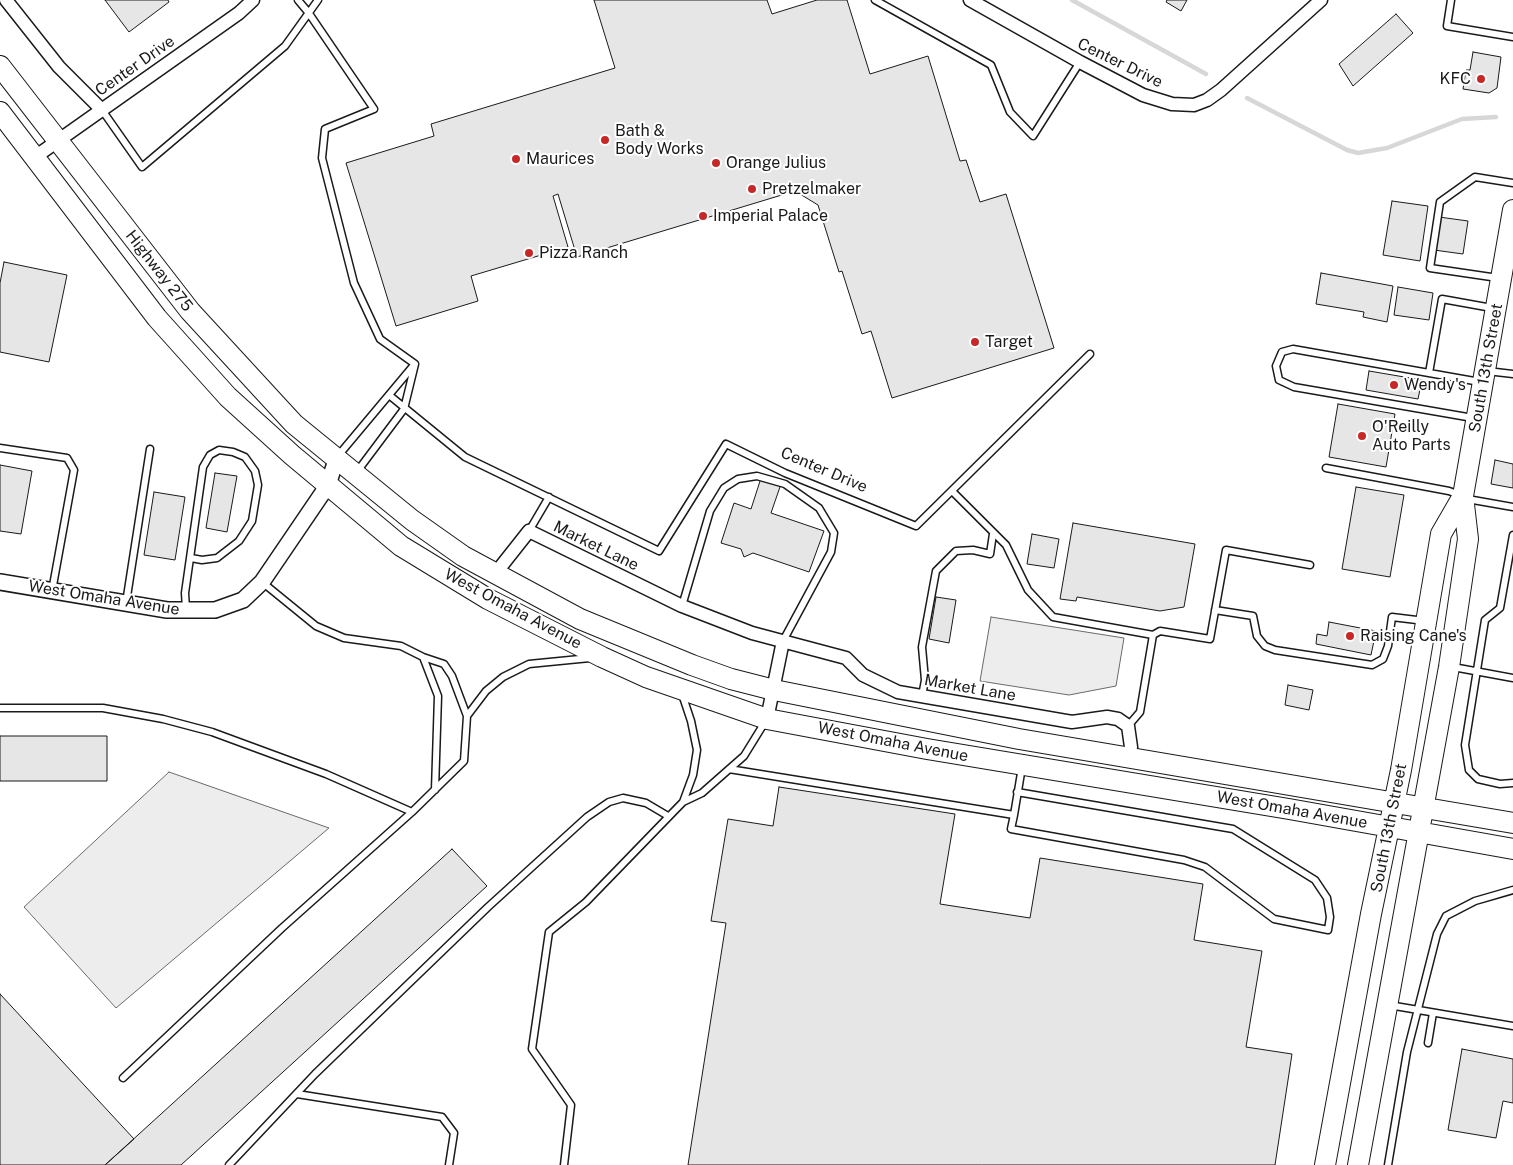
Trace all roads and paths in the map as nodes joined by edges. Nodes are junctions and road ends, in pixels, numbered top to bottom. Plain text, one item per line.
1 (6, 0) edge
2 (253, 0) edge
3 (298, 0) edge
4 (318, 0) edge
5 (875, 0) edge
6 (970, 0) edge
7 (1321, 0) edge
8 (1451, 0) edge
9 (308, 12) junction
10 (1513, 37) edge
11 (1080, 62) junction
12 (0, 66) edge
13 (102, 110) junction
14 (0, 112) edge
15 (59, 141) junction
16 (35, 157) junction
17 (1513, 183) edge
18 (1513, 210) edge
19 (1506, 270) edge
20 (1496, 309) junction
21 (1090, 354) dead end
22 (415, 364) junction
23 (1429, 373) junction
24 (1513, 374) edge
25 (1485, 376) junction
26 (389, 395) junction
27 (404, 409) junction
28 (1477, 419) junction
29 (0, 448) edge
30 (150, 449) dead end
31 (337, 457) junction
32 (1326, 468) dead end
33 (356, 473) junction
34 (328, 485) junction
35 (952, 491) junction
36 (1463, 496) junction
37 (549, 498) junction
38 (1513, 507) edge
39 (529, 531) junction
40 (993, 534) junction
41 (1513, 535) edge
42 (191, 558) junction
43 (1310, 565) dead end
44 (495, 574) junction
45 (0, 582) edge
46 (262, 582) junction
47 (52, 591) junction
48 (126, 603) junction
49 (682, 606) junction
50 (1215, 610) junction
51 (186, 611) junction
52 (1426, 622) junction
53 (1153, 635) junction
54 (783, 641) junction
55 (423, 657) junction
56 (602, 657) junction
57 (1449, 667) junction
58 (1476, 671) junction
59 (1513, 678) edge
60 (680, 688) junction
61 (774, 690) junction
62 (922, 696) junction
63 (0, 708) edge
64 (468, 716) junction
65 (767, 719) junction
66 (1128, 726) junction
67 (1129, 758) junction
68 (1022, 766) junction
69 (729, 769) junction
70 (1513, 784) edge
71 (435, 790) junction
72 (1017, 792) junction
73 (683, 802) junction
74 (1395, 802) junction
75 (1423, 808) junction
76 (412, 812) junction
77 (1014, 815) junction
78 (668, 816) junction
79 (1513, 823) edge
80 (1390, 827) junction
81 (1419, 832) junction
82 (1513, 849) edge
83 (1513, 890) edge
84 (1387, 1005) junction
85 (1419, 1010) junction
86 (1433, 1013) junction
87 (1513, 1026) edge
88 (1428, 1043) dead end
89 (123, 1078) dead end
90 (297, 1094) junction
91 (229, 1165) edge
92 (449, 1165) edge
93 (564, 1165) edge
94 (1325, 1165) edge
95 (1358, 1165) edge
96 (1388, 1165) edge

1 - 13 street
2 - 13 street, Center Drive
3 - 9 lane
4 - 9 lane
5 - 11 lane
6 - 11 street, Center Drive
7 - 11 street, Center Drive
8 - 10 lane
9 - 13 lane
9 - 22 lane
12 - 15 highway, Highway 275
13 - 15 street, Center Drive
14 - 16 highway, Highway 275
15 - 16 street, Center Drive
15 - 31 highway, Highway 275
16 - 34 highway, Highway 275
17 - 19 lane
18 - 19 highway, South 13th Street
19 - 20 highway, South 13th Street
20 - 23 lane
20 - 25 highway, South 13th Street
21 - 35 lane, Center Drive
22 - 26 lane
22 - 27 lane
23 - 25 lane
23 - 28 lane
24 - 25 lane
25 - 28 highway, South 13th Street
26 - 27 lane
26 - 31 lane
27 - 33 lane
27 - 37 lane
28 - 36 highway, South 13th Street
29 - 47 lane
30 - 48 lane
31 - 33 highway, West Omaha Avenue
31 - 34 street, West Omaha Avenue
32 - 36 lane
33 - 34 street
33 - 44 highway, West Omaha Avenue
34 - 46 street, West Omaha Avenue
34 - 56 highway, West Omaha Avenue
35 - 37 lane, Center Drive
35 - 40 lane
36 - 38 lane
36 - 52 highway, South 13th Street
36 - 57 highway, South 13th Street
37 - 39 lane
39 - 44 street, Market Lane
39 - 49 street, Market Lane
40 - 53 lane
40 - 62 lane
41 - 58 lane
42 - 42 lane
42 - 51 lane
43 - 50 lane
44 - 61 highway, West Omaha Avenue
45 - 47 street, West Omaha Avenue
46 - 51 street, West Omaha Avenue
46 - 55 lane
47 - 48 street, West Omaha Avenue
48 - 51 street, West Omaha Avenue
49 - 54 street, Market Lane
49 - 54 lane
50 - 52 lane
50 - 53 lane
52 - 74 highway, South 13th Street
53 - 66 lane
54 - 61 street
54 - 62 street, Market Lane
55 - 64 lane
55 - 71 lane
56 - 60 highway, West Omaha Avenue
56 - 64 lane
57 - 58 lane
57 - 75 highway, South 13th Street
58 - 59 lane
58 - 70 lane
60 - 65 highway, West Omaha Avenue
60 - 73 lane
61 - 65 street
61 - 67 highway, West Omaha Avenue
62 - 66 street, Market Lane
63 - 76 lane
64 - 71 lane
65 - 68 highway, West Omaha Avenue
65 - 69 lane
66 - 67 street
67 - 74 highway, West Omaha Avenue
68 - 72 lane
68 - 80 highway, West Omaha Avenue
69 - 73 lane
69 - 77 lane
71 - 76 lane
72 - 77 lane
72 - 77 lane
73 - 78 lane
74 - 75 highway, West Omaha Avenue
74 - 80 highway, South 13th Street
75 - 79 highway, West Omaha Avenue
75 - 81 highway, South 13th Street
76 - 89 lane
78 - 90 lane
78 - 93 lane
80 - 81 highway, West Omaha Avenue
80 - 94 highway, South 13th Street
81 - 82 highway, West Omaha Avenue
81 - 84 highway, South 13th Street
83 - 85 lane
84 - 85 lane
84 - 95 highway, South 13th Street
85 - 86 lane
85 - 96 lane
86 - 87 lane
86 - 88 lane
90 - 91 lane
90 - 92 lane

